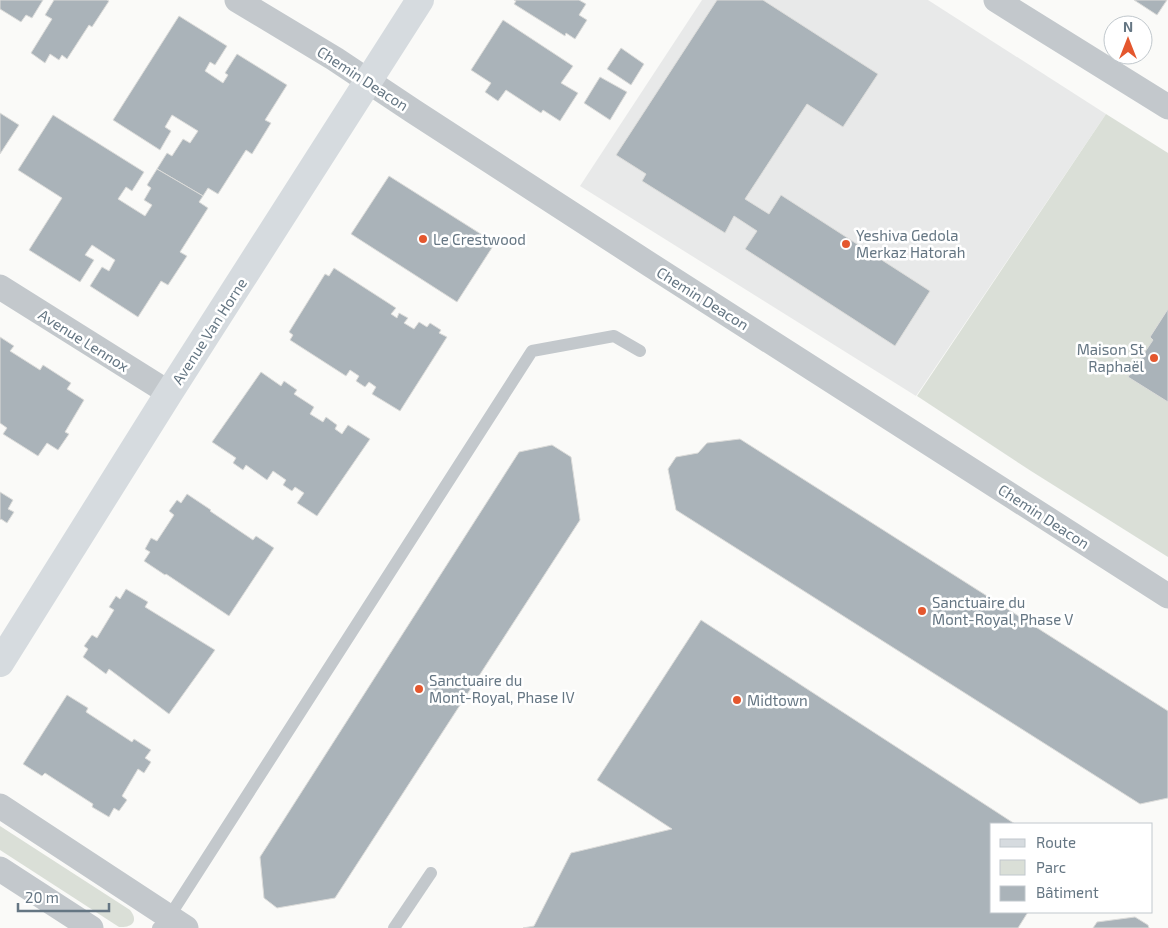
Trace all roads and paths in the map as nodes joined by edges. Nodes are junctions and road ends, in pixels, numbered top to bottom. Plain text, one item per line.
1 (237, 0) edge
2 (420, 0) edge
3 (996, 0) edge
4 (369, 81) junction
5 (1168, 107) edge
6 (0, 287) edge
7 (640, 352) dead end
8 (169, 393) junction
9 (1168, 596) edge
10 (0, 663) edge
11 (0, 806) edge
12 (0, 869) edge
13 (431, 873) dead end
14 (171, 924) edge
15 (91, 928) edge
16 (394, 928) edge

1 - 4 street, Chemin Deacon
2 - 4 main road, Avenue Van Horne
3 - 5 street
4 - 8 main road, Avenue Van Horne
4 - 9 street, Chemin Deacon
6 - 8 street, Avenue Lennox
7 - 14 lane
8 - 10 main road, Avenue Van Horne
11 - 14 street
12 - 15 street
13 - 16 lane

